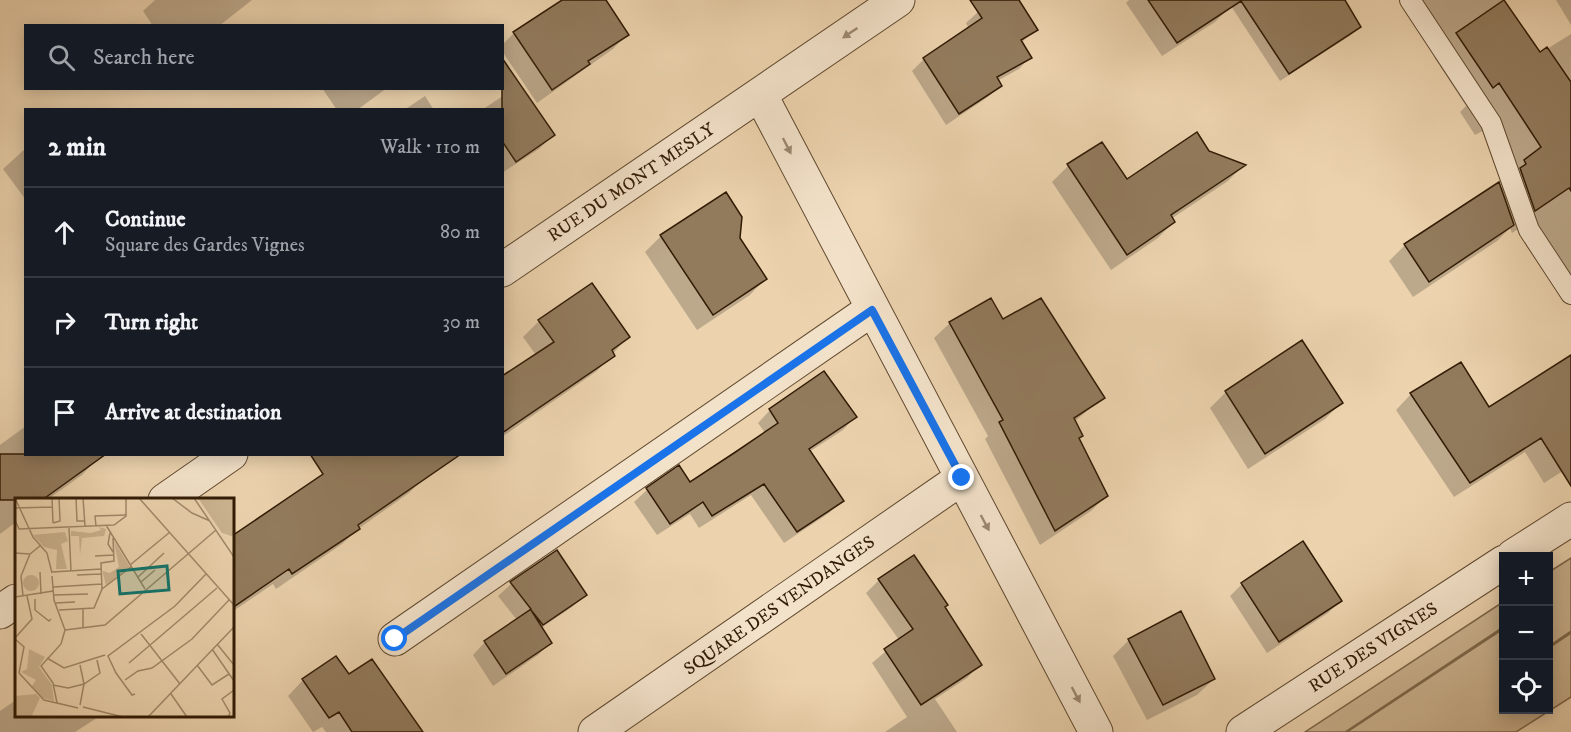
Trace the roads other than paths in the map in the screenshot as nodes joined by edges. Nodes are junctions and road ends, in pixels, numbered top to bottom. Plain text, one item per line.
1 (898, 0) edge
2 (1410, 0) edge
3 (760, 94) junction
4 (504, 269) edge
5 (1571, 294) edge
6 (872, 310) junction
7 (228, 456) edge
8 (962, 478) junction
9 (168, 498) edge
10 (1571, 519) edge
11 (1519, 552) edge
12 (1499, 565) edge
13 (15, 602) edge
14 (0, 612) edge
15 (395, 639) dead end
16 (595, 732) edge
17 (1096, 732) edge
18 (1243, 732) edge

1 -> 3 street, RUE DU MONT MESLY
2 - 5 lane
3 - 4 street, RUE DU MONT MESLY
3 -> 6 street
6 - 8 street
6 - 15 street
7 - 9 street
8 - 16 street, SQUARE DES VENDANGES
8 -> 17 street
10 - 11 street
12 - 18 street, RUE DES VIGNES
13 - 14 street

